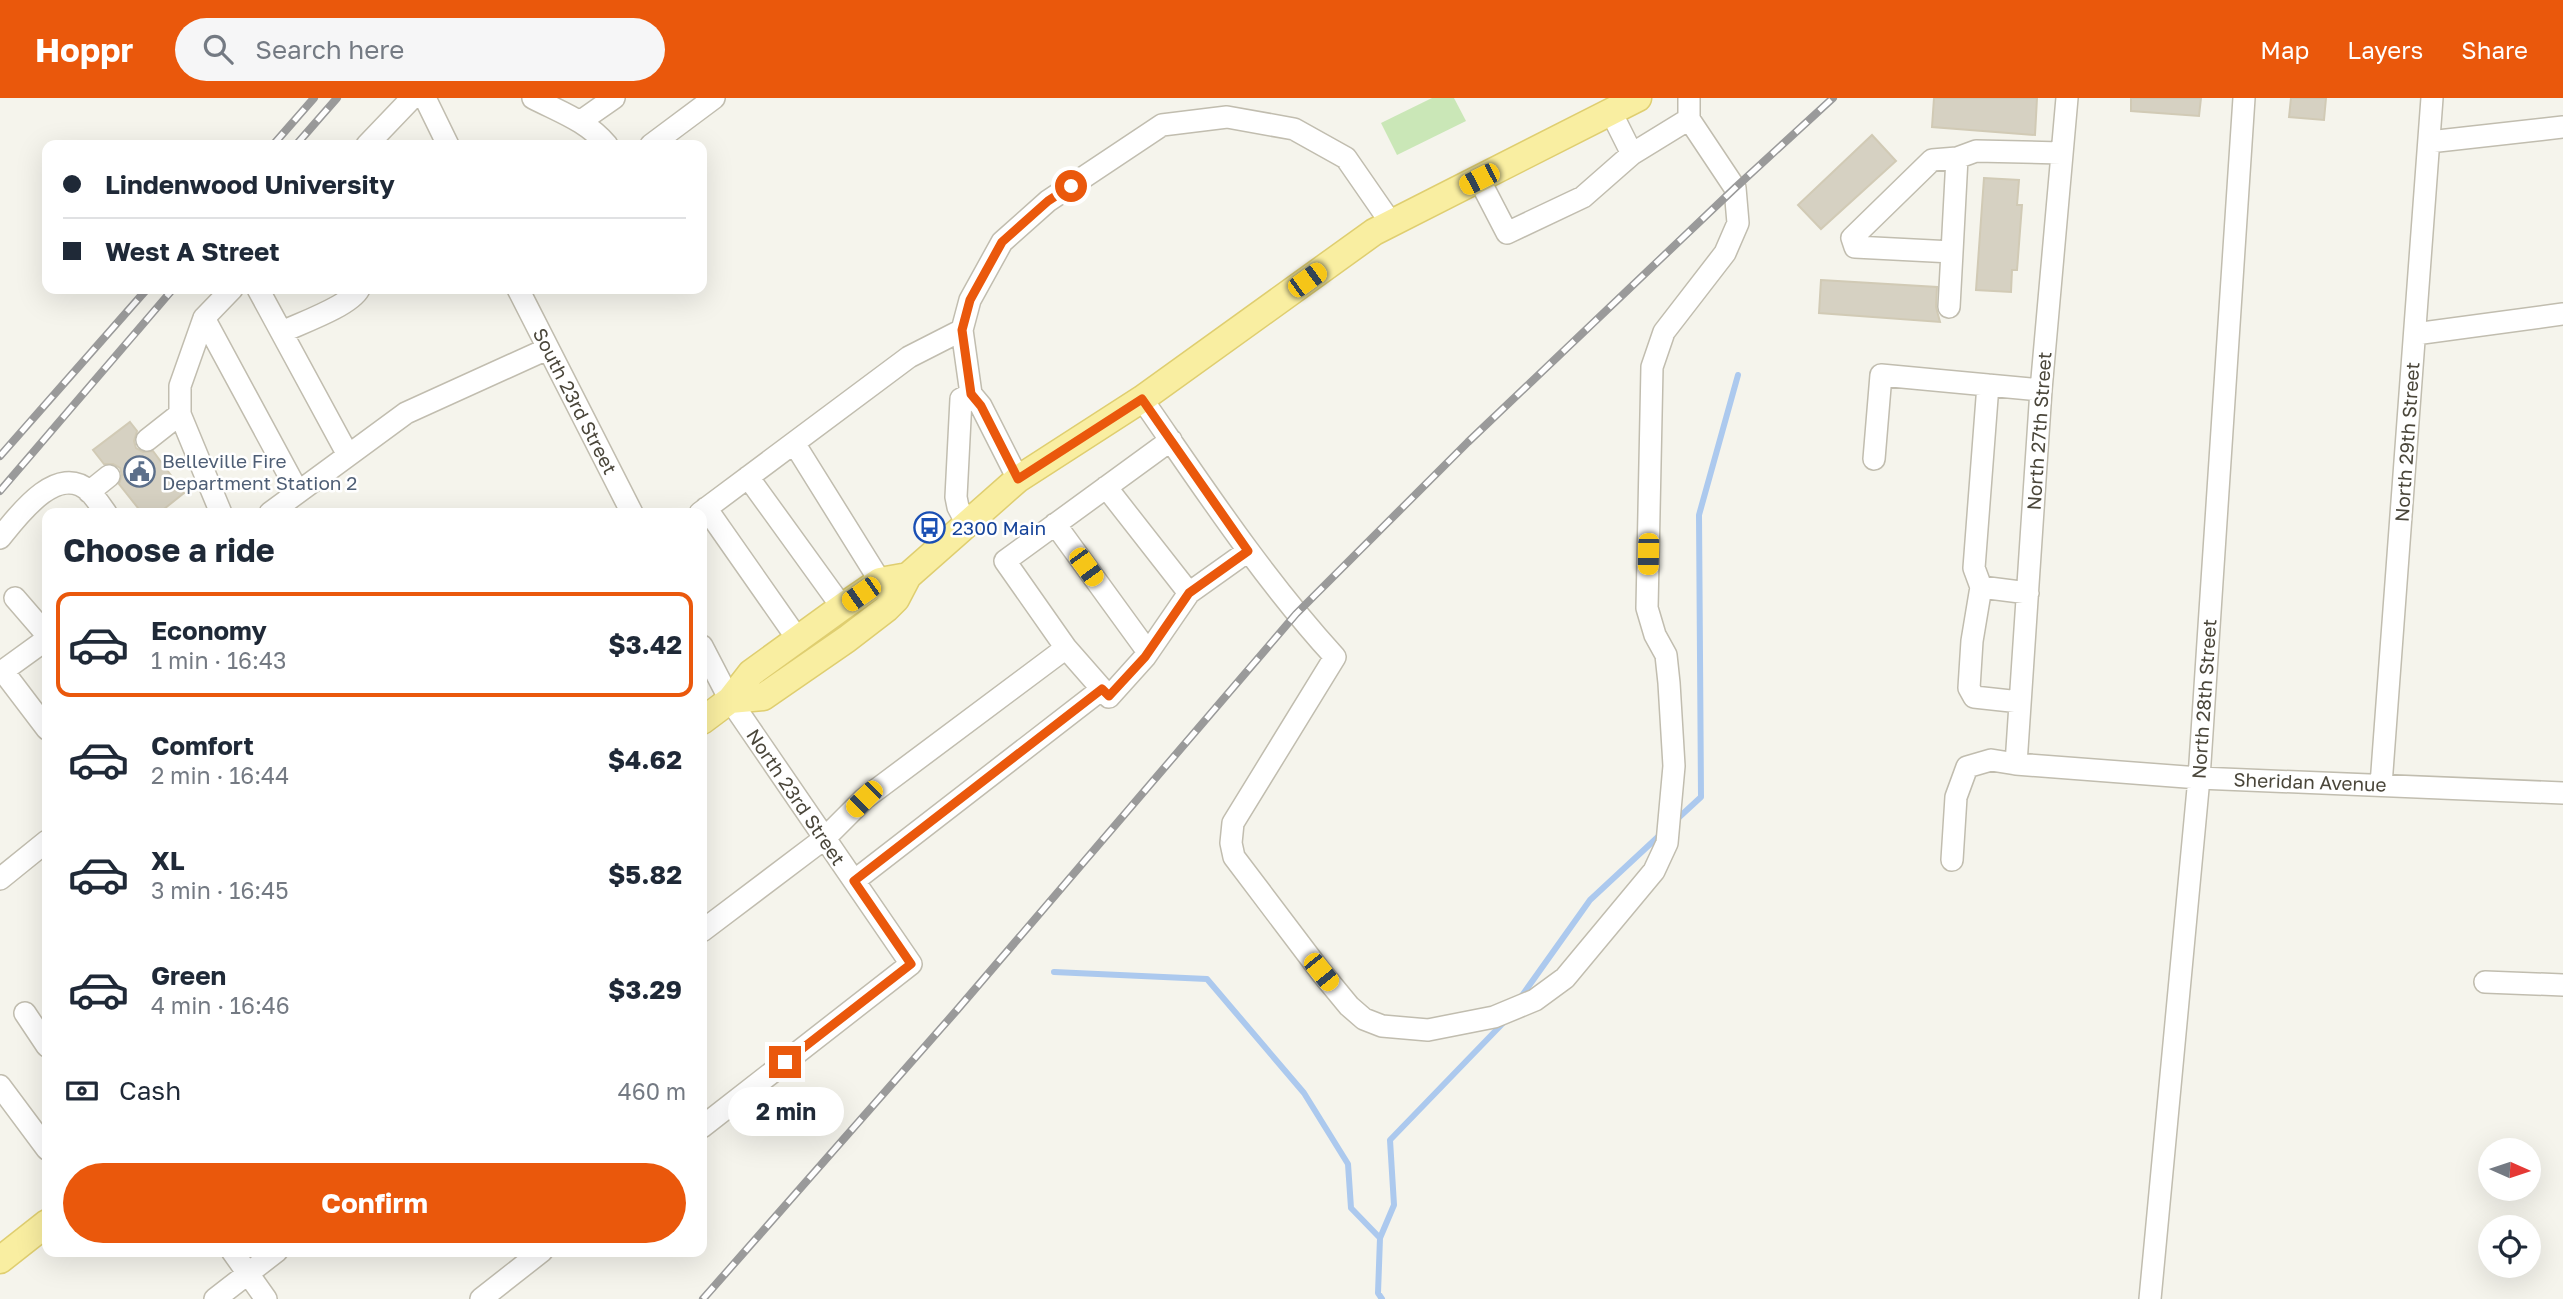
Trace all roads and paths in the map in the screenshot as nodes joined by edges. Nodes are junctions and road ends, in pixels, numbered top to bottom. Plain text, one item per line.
1 (412, 98) edge
2 (425, 98) edge
3 (533, 98) edge
4 (614, 98) edge
5 (714, 98) edge
6 (1638, 98) edge
7 (2067, 98) edge
8 (2244, 98) edge
9 (2432, 98) edge
10 (1689, 109) edge
11 (1611, 111) junction
12 (581, 121) junction
13 (2563, 127) edge
14 (372, 140) edge
15 (446, 140) edge
16 (603, 140) edge
17 (658, 140) edge
18 (2429, 142) junction
19 (2062, 153) junction
20 (1632, 154) junction
21 (1957, 158) junction
22 (1479, 179) junction
23 (1391, 223) junction
24 (1952, 252) junction
25 (227, 294) edge
26 (261, 294) edge
27 (356, 294) edge
28 (520, 294) edge
29 (1949, 307) dead end
30 (2563, 314) edge
31 (204, 318) junction
32 (962, 330) junction
33 (282, 332) junction
34 (2415, 334) junction
35 (547, 349) junction
36 (1988, 385) junction
37 (2041, 390) junction
38 (971, 394) junction
39 (1142, 399) junction
40 (180, 414) junction
41 (147, 440) dead end
42 (1171, 440) junction
43 (794, 443) junction
44 (348, 455) junction
45 (1874, 459) dead end
46 (109, 476) dead end
47 (748, 477) junction
48 (1018, 479) junction
49 (1106, 487) junction
50 (89, 490) junction
51 (298, 492) junction
52 (102, 508) edge
53 (219, 508) edge
54 (277, 508) edge
55 (629, 508) edge
56 (706, 508) edge
57 (707, 515) edge
58 (967, 524) junction
59 (1055, 524) junction
60 (0, 538) edge
61 (1248, 551) junction
62 (908, 576) junction
63 (880, 581) junction
64 (1981, 587) junction
65 (1189, 593) junction
66 (2028, 593) junction
67 (15, 598) dead end
68 (842, 607) junction
69 (42, 631) edge
70 (799, 640) junction
71 (42, 641) edge
72 (1066, 648) junction
73 (1148, 652) junction
74 (707, 656) edge
75 (1, 672) edge
76 (1102, 689) junction
77 (730, 700) junction
78 (2020, 702) junction
79 (707, 717) edge
80 (42, 723) edge
81 (2016, 764) junction
82 (2199, 778) junction
83 (2381, 785) junction
84 (2563, 793) edge
85 (825, 838) junction
86 (42, 845) edge
87 (1952, 860) dead end
88 (0, 879) edge
89 (854, 881) junction
90 (707, 927) edge
91 (2485, 982) dead end
92 (2563, 985) edge
93 (25, 1013) dead end
94 (42, 1038) edge
95 (0, 1086) edge
96 (707, 1123) edge
97 (42, 1142) edge
98 (42, 1227) edge
99 (236, 1257) edge
100 (270, 1257) edge
101 (534, 1257) edge
102 (0, 1260) edge
103 (248, 1275) junction
104 (215, 1299) edge
105 (267, 1299) edge
106 (481, 1299) edge
107 (2150, 1299) edge

1 - 14 street
2 - 15 street
3 - 12 street
4 - 12 street
5 - 17 street
6 - 11 main road
7 - 19 street, North 27th Street
8 - 82 street, North 28th Street
9 - 18 street, North 29th Street
10 - 20 street
10 - 61 street
11 - 20 street
11 - 22 main road
12 - 16 street
13 - 18 street
18 - 34 street, North 29th Street
19 - 21 street
19 - 37 street, North 27th Street
20 - 22 street
21 - 24 street
21 - 24 street
22 - 23 main road
23 - 32 street
23 - 39 main road
24 - 29 street
25 - 31 street
26 - 33 street
27 - 33 street
28 - 35 street, South 23rd Street
30 - 34 street
31 - 40 street
31 - 51 street
32 - 38 street
32 - 43 street
33 - 44 street
34 - 83 street, North 29th Street
35 - 44 street
35 - 55 street, South 23rd Street
36 - 37 street
36 - 45 street
36 - 64 street
37 - 66 street, North 27th Street
38 - 48 street
38 - 58 street
39 - 42 street
39 - 48 main road
40 - 41 street
40 - 53 street
42 - 49 street
42 - 61 street
43 - 47 street
43 - 63 street
44 - 51 street
46 - 50 street
47 - 56 street
47 - 68 street
48 - 58 main road
49 - 59 street
49 - 65 street
50 - 52 street
50 - 60 street
51 - 54 street
57 - 70 street
58 - 62 main road
59 - 72 street
59 - 73 street
61 - 65 street
62 - 63 main road
62 - 77 main road
63 - 68 main road
64 - 66 street
64 - 78 street
65 - 73 street
66 - 78 street, North 27th Street
67 - 69 street
68 - 70 main road
70 - 77 main road
71 - 75 street
72 - 76 street
72 - 85 street
73 - 76 street
74 - 77 street
75 - 80 street
76 - 89 street
77 - 79 main road
77 - 85 street, North 23rd Street
78 - 81 street, North 27th Street
81 - 82 street, Sheridan Avenue
81 - 87 street, Sheridan Avenue
82 - 83 street, Sheridan Avenue
82 - 107 street, North 28th Street
83 - 84 street, Sheridan Avenue
85 - 89 street, North 23rd Street
85 - 90 street
86 - 88 street
89 - 96 street, North 23rd Street
91 - 92 street
93 - 94 street
95 - 97 street
98 - 102 main road
99 - 103 street
100 - 103 street
101 - 106 street
103 - 104 street
103 - 105 street

